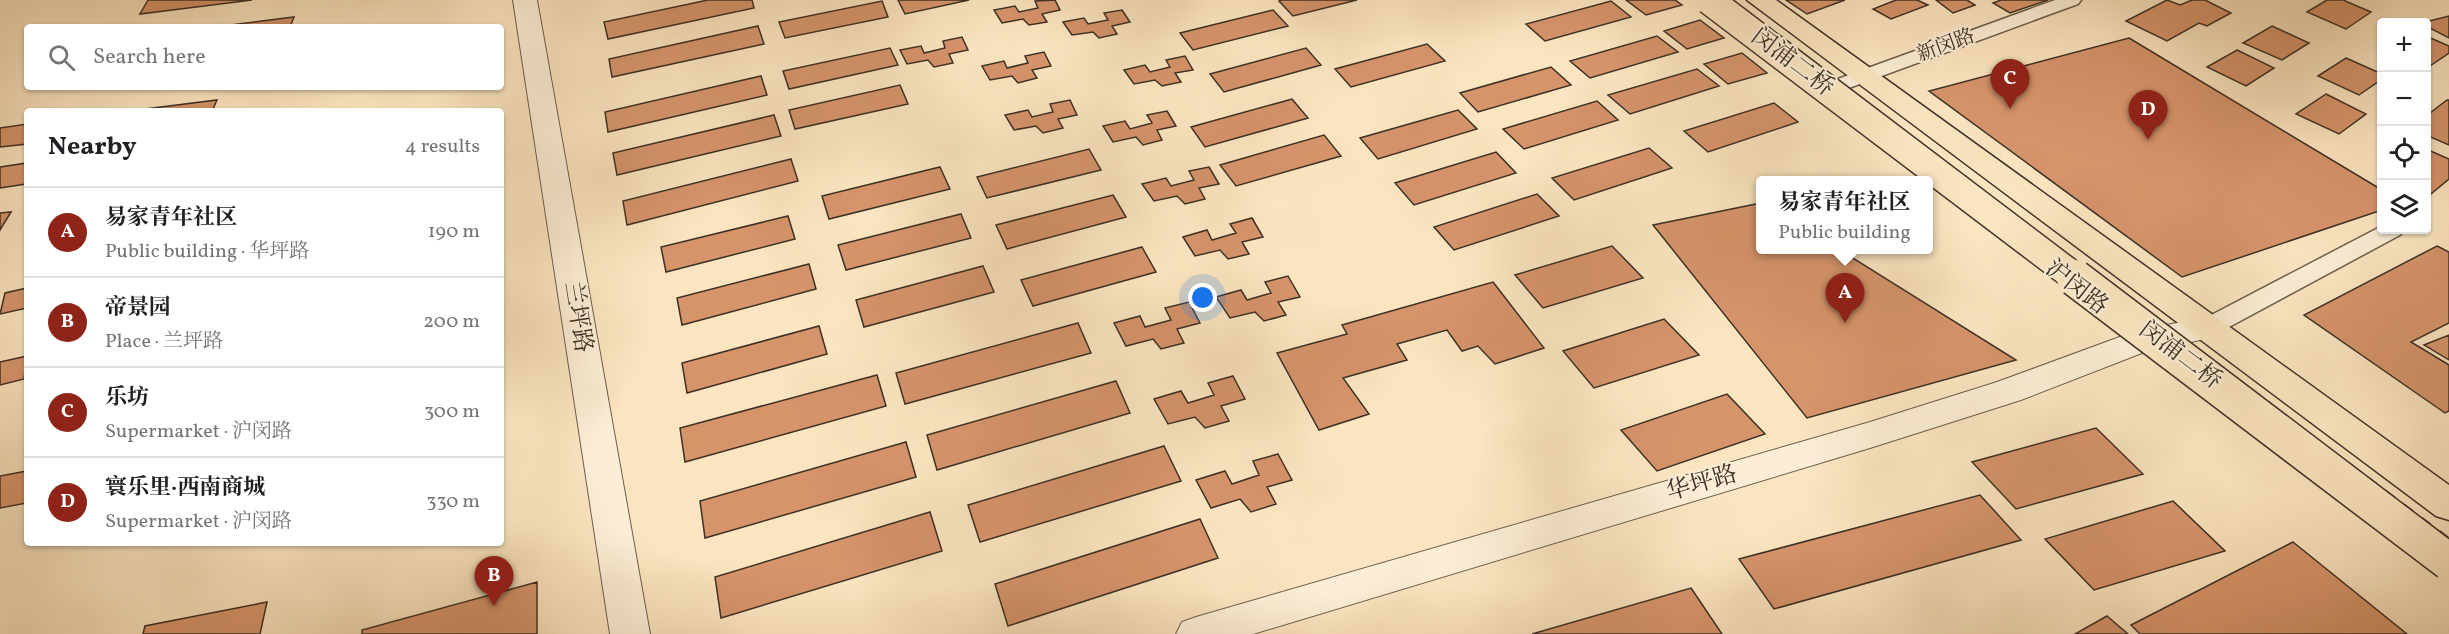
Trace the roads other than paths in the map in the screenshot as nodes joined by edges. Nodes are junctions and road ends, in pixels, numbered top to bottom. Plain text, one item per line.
1 (525, 0) edge
2 (1702, 0) edge
3 (1709, 0) edge
4 (1739, 0) edge
5 (1760, 0) edge
6 (2072, 0) edge
7 (1864, 76) junction
8 (1820, 92) junction
9 (1929, 176) edge
10 (1933, 179) edge
11 (2384, 234) edge
12 (2207, 328) junction
13 (2144, 341) junction
14 (2449, 505) edge
15 (2449, 533) edge
16 (2449, 562) edge
17 (2449, 578) edge
18 (630, 634) edge
19 (1196, 634) edge

1 - 18 street, 兰坪路
2 - 8 main road, 沪闵路
3 - 16 main road, 闵浦二桥, bridge
4 - 15 main road, 闵浦二桥
5 - 7 main road, 沪闵路
6 - 7 street, 新闵路
7 - 8 street, 新闵路
7 - 12 main road, 沪闵路
8 - 9 main road, 沪闵路
10 - 13 main road, 沪闵路
11 - 12 street
12 - 13 street, 华坪路
12 - 14 main road, 沪闵路
13 - 17 main road, 沪闵路
13 - 19 street, 华坪路

